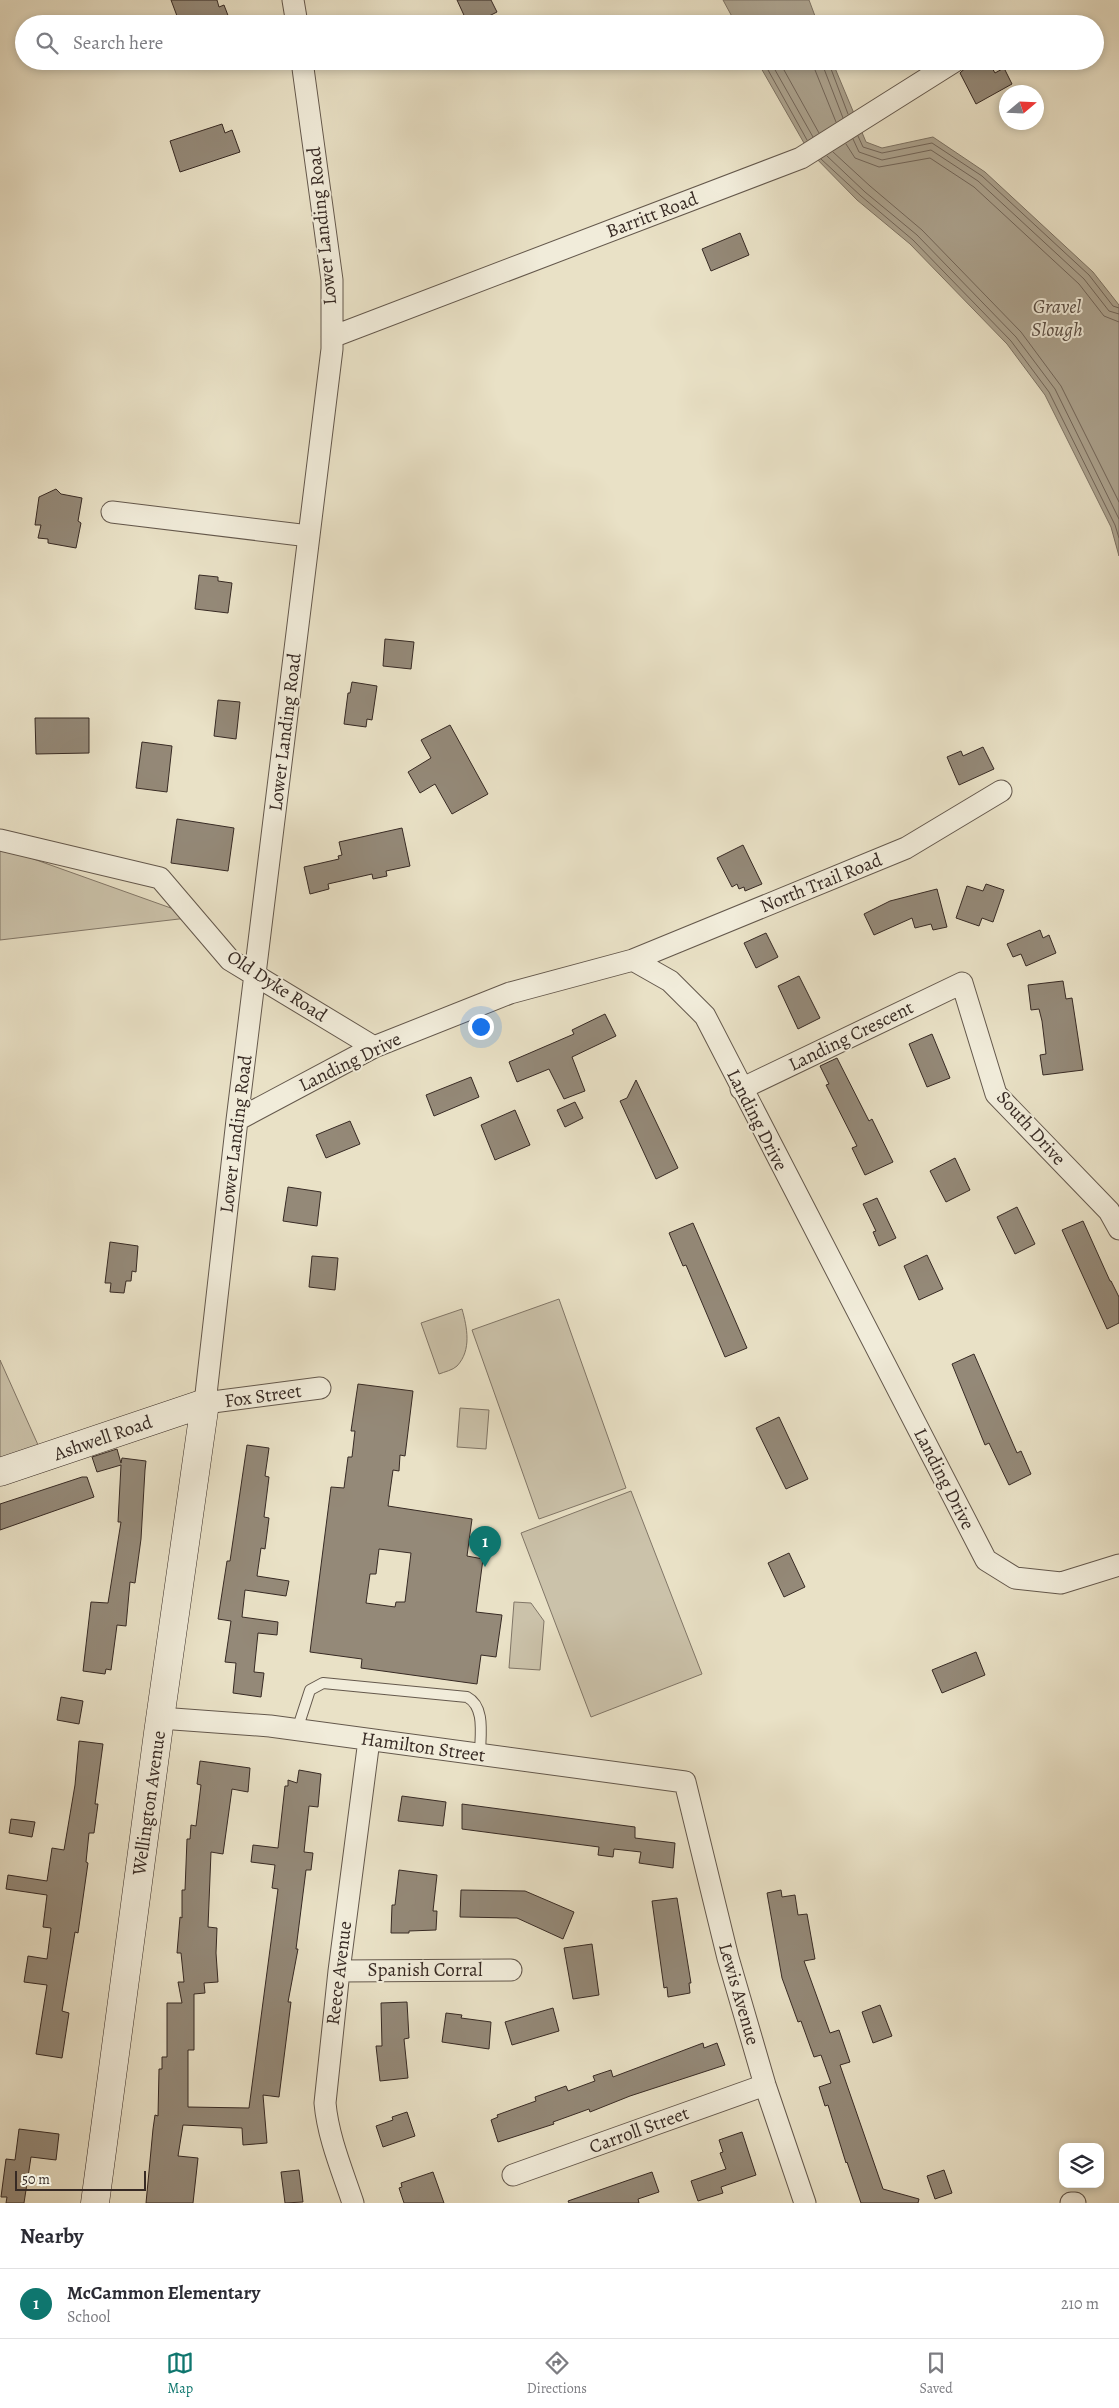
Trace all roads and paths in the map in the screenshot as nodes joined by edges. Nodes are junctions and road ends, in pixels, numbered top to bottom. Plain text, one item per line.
1 (293, 0) edge
2 (295, 15) edge
3 (303, 70) edge
4 (942, 70) edge
5 (332, 337) junction
6 (112, 512) dead end
7 (309, 536) junction
8 (1001, 791) dead end
9 (0, 840) edge
10 (633, 960) junction
11 (255, 974) junction
12 (962, 983) joint
13 (374, 1047) junction
14 (741, 1089) junction
15 (237, 1120) junction
16 (1119, 1229) edge
17 (320, 1388) dead end
18 (206, 1403) junction
19 (0, 1472) edge
20 (1119, 1565) edge
21 (160, 1718) junction
22 (297, 1730) junction
23 (369, 1740) junction
24 (480, 1755) junction
25 (685, 1782) joint
26 (511, 1970) dead end
27 (339, 1971) junction
28 (765, 2085) junction
29 (513, 2175) dead end
30 (96, 2203) edge
31 (353, 2203) edge
32 (805, 2203) edge

1 - 2 street
3 - 5 street, Lower Landing Road
4 - 5 street, Barritt Road
5 - 7 street, Lower Landing Road
6 - 7 street
7 - 11 street, Lower Landing Road
8 - 10 street, North Trail Road
9 - 11 street, Old Dyke Road
10 - 13 street, Landing Drive
10 - 14 street, Landing Drive
11 - 13 street, Old Dyke Road
11 - 15 street, Lower Landing Road
12 - 14 street, Landing Crescent
12 - 16 street, South Drive
13 - 15 street, Landing Drive
14 - 20 street, Landing Drive
15 - 18 street, Lower Landing Road
17 - 18 street, Fox Street
18 - 19 street, Ashwell Road
18 - 21 street, Wellington Avenue
21 - 22 street, Hamilton Street
21 - 30 street, Wellington Avenue
22 - 23 street, Hamilton Street
22 - 24 lane
23 - 24 street, Hamilton Street
23 - 27 street, Reece Avenue
24 - 25 street, Hamilton Street
25 - 28 street, Lewis Avenue
26 - 27 street, Spanish Corral
27 - 31 street, Reece Avenue
28 - 29 street, Carroll Street
28 - 32 street, Lewis Avenue

